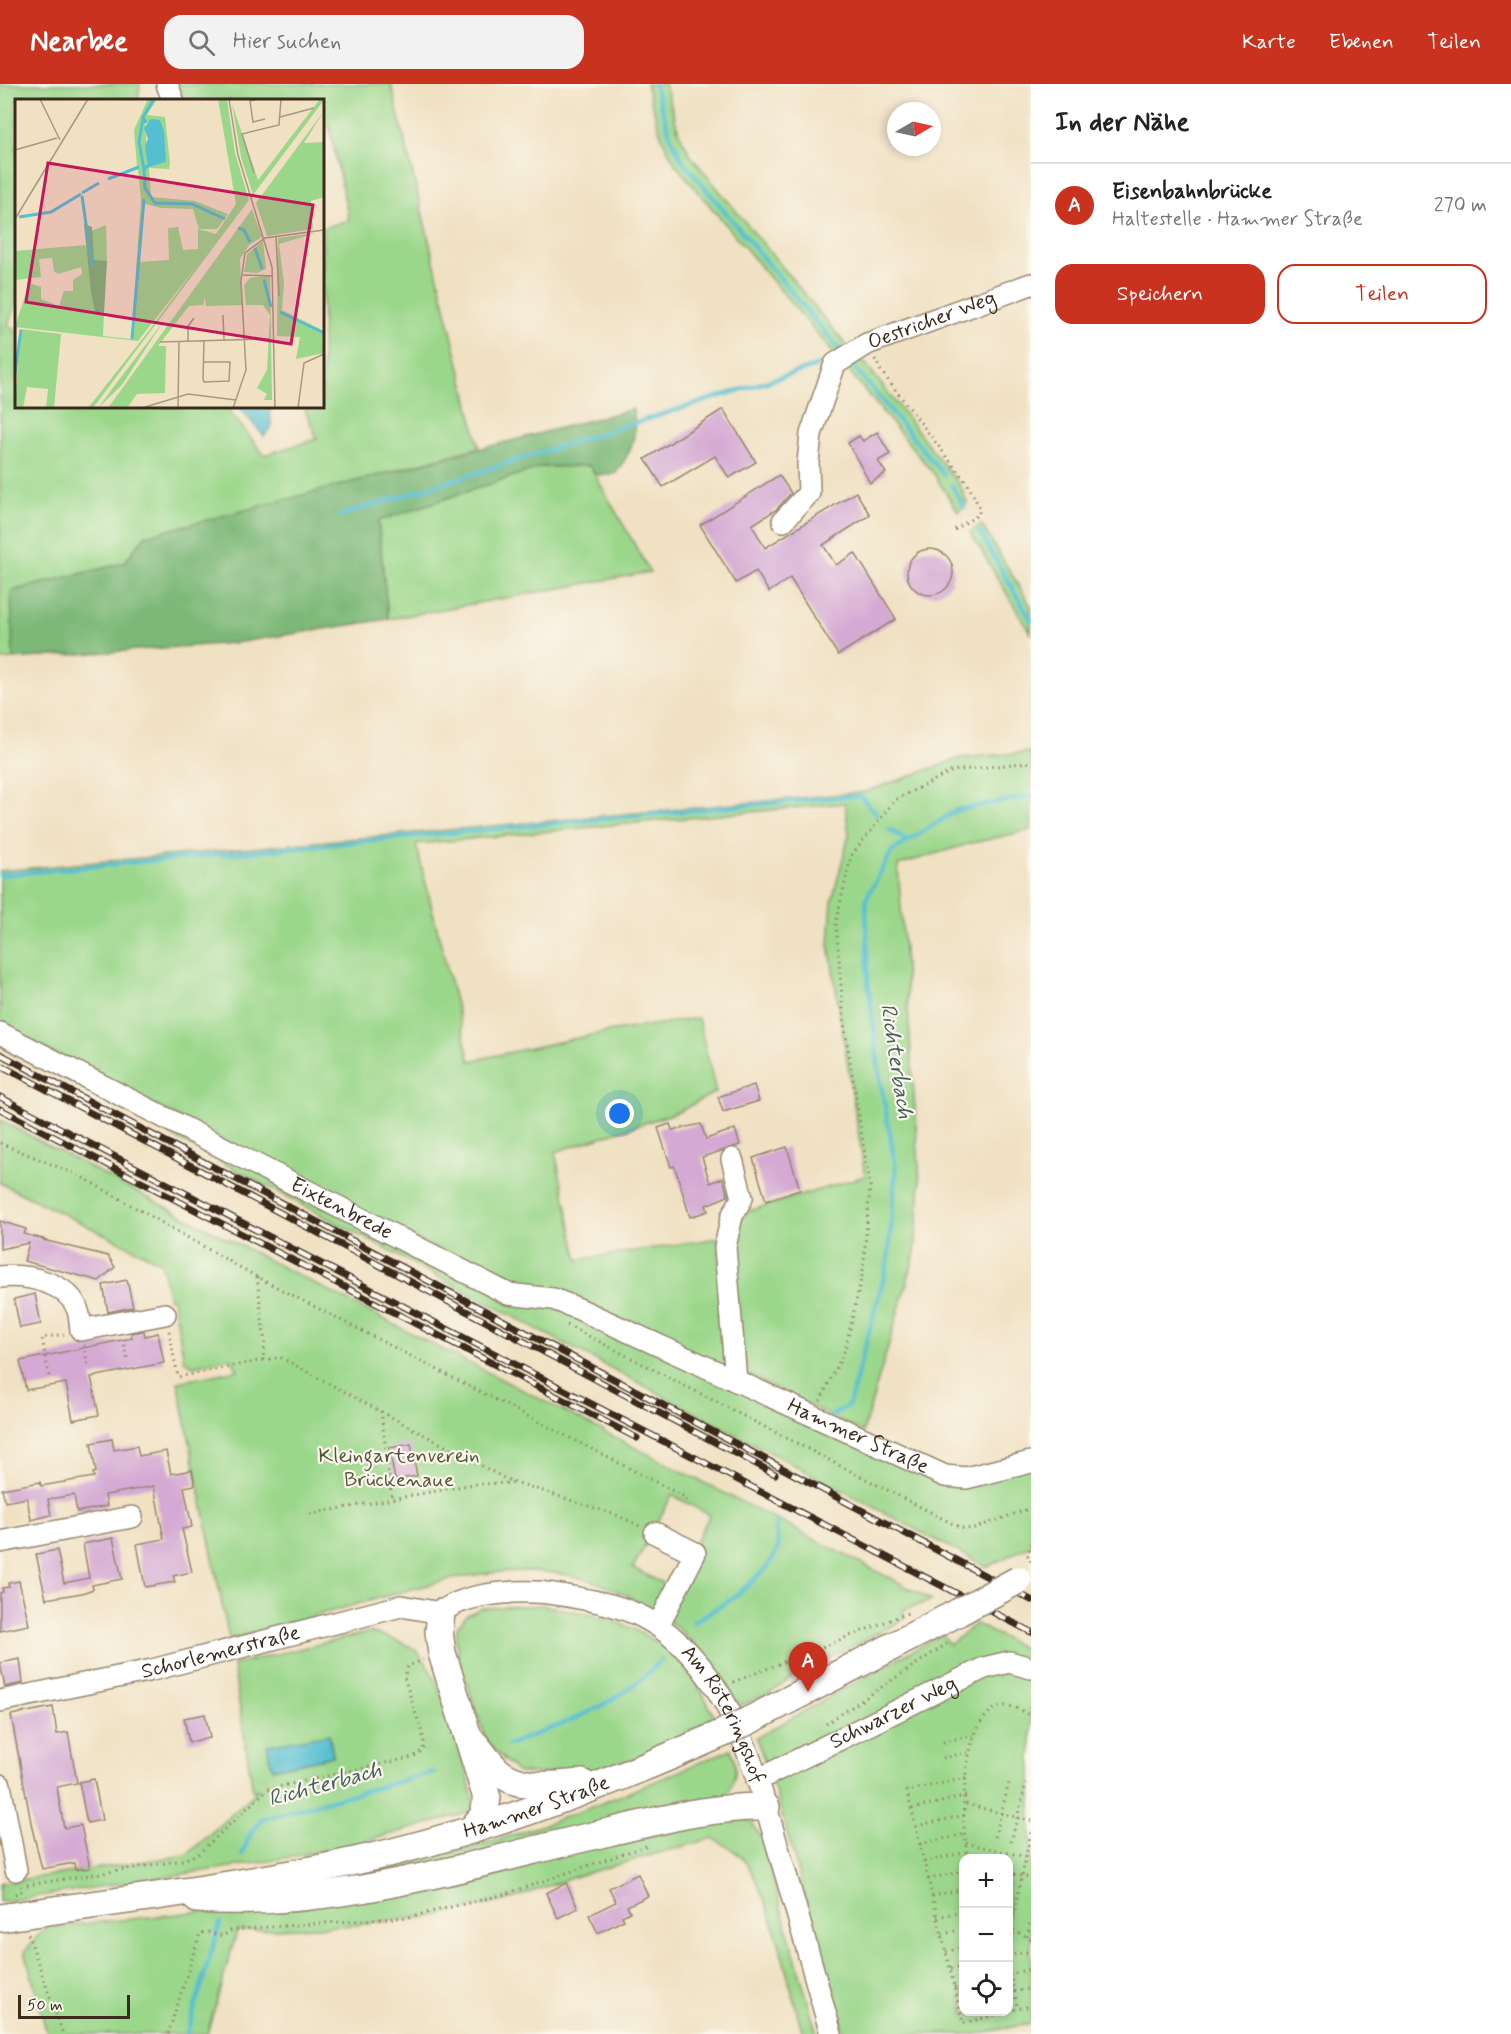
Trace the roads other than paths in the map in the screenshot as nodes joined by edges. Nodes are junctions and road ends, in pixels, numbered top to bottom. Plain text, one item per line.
1 (167, 84) edge
2 (173, 99) edge
3 (1031, 284) edge
4 (783, 520) dead end
5 (0, 1033) edge
6 (732, 1159) dead end
7 (0, 1277) edge
8 (165, 1314) road end
9 (692, 1360) joint
10 (736, 1381) junction
11 (1031, 1462) edge
12 (132, 1517) dead end
13 (655, 1533) road end
14 (0, 1542) edge
15 (1027, 1572) edge
16 (441, 1613) junction
17 (658, 1626) junction
18 (1031, 1668) edge
19 (0, 1701) edge
20 (470, 1738) junction
21 (616, 1780) junction
22 (757, 1780) junction
23 (0, 1785) edge
24 (766, 1806) junction
25 (471, 1830) junction
26 (16, 1870) road end
27 (154, 1896) junction
28 (13, 1916) edge
29 (831, 2034) edge

1 - 2 street
3 - 4 street, Oestricher Weg
5 - 9 street, Eixtenbrede
6 - 10 street
7 - 8 street
9 - 10 street, Hammer Straße
10 - 11 street, Hammer Straße
12 - 14 street
13 - 17 street
15 - 21 main road, Hammer Straße, bridge
16 - 17 street, Am Röteringshof
16 - 19 street, Schorlemerstraße
16 - 20 main road
17 - 22 street, Am Röteringshof
18 - 22 street, Schwarzer Weg
20 - 21 main road
20 - 25 main road
21 - 25 main road, Hammer Straße
22 - 24 street, Am Röteringshof
23 - 26 street
24 - 27 main road
24 - 29 street, Am Röteringshof
25 - 27 main road, Hammer Straße
27 - 28 main road, Hammer Straße

